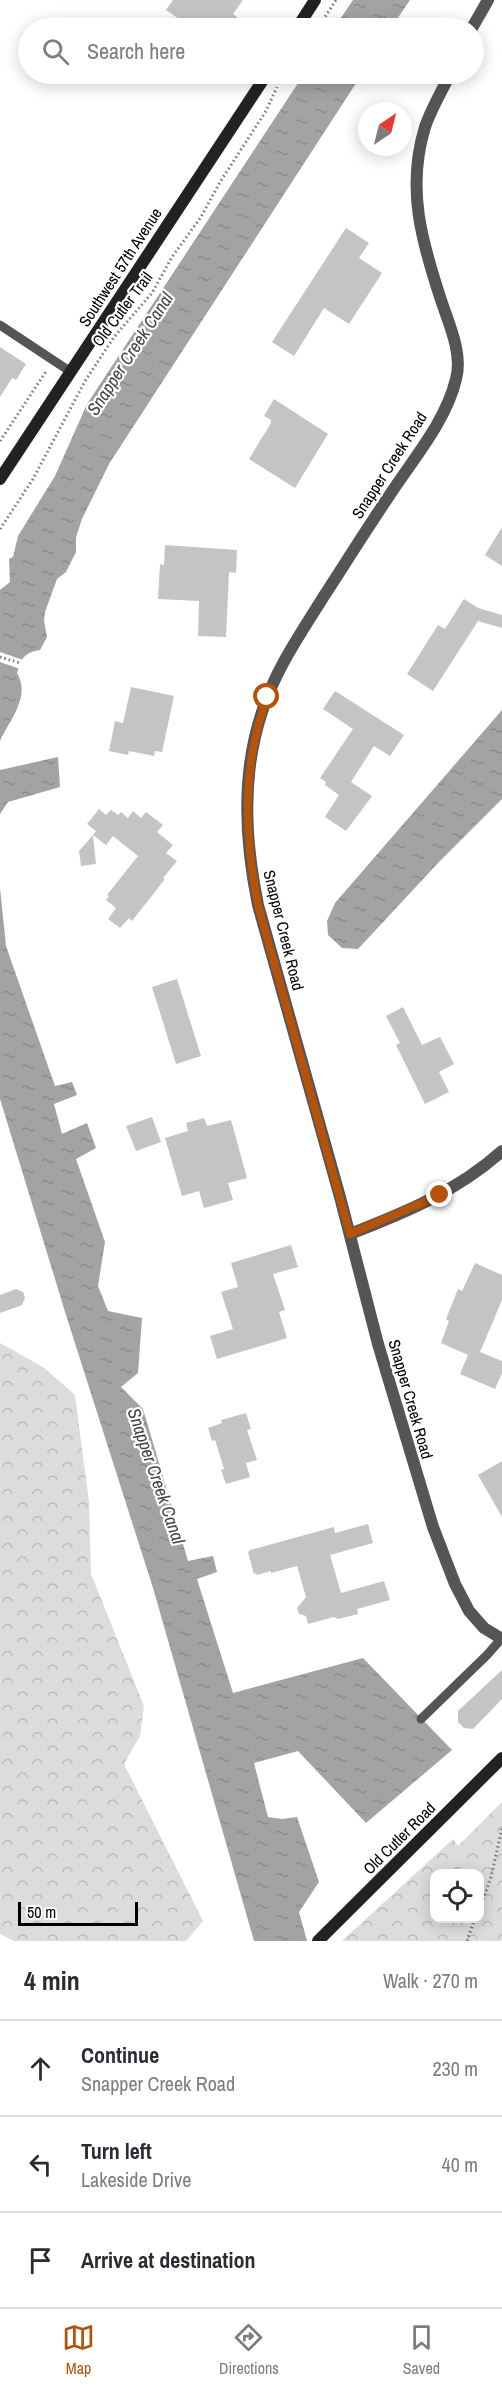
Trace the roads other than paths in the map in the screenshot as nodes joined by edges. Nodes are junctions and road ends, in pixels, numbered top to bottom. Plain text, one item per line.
1 (315, 0) edge
2 (488, 0) edge
3 (303, 18) edge
4 (478, 18) edge
5 (260, 84) edge
6 (445, 84) edge
7 (0, 326) edge
8 (71, 372) junction
9 (0, 479) edge
10 (502, 1151) edge
11 (350, 1234) junction
12 (501, 1639) edge
13 (422, 1719) dead end
14 (502, 1758) edge
15 (319, 1941) edge

1 - 3 main road
2 - 4 street
5 - 8 main road, Southwest 57th Avenue
6 - 11 street, Snapper Creek Road
7 - 8 lane
8 - 9 main road, Southwest 57th Avenue
10 - 11 street
11 - 12 street, Snapper Creek Road
12 - 13 lane
14 - 15 main road, Old Cutler Road

